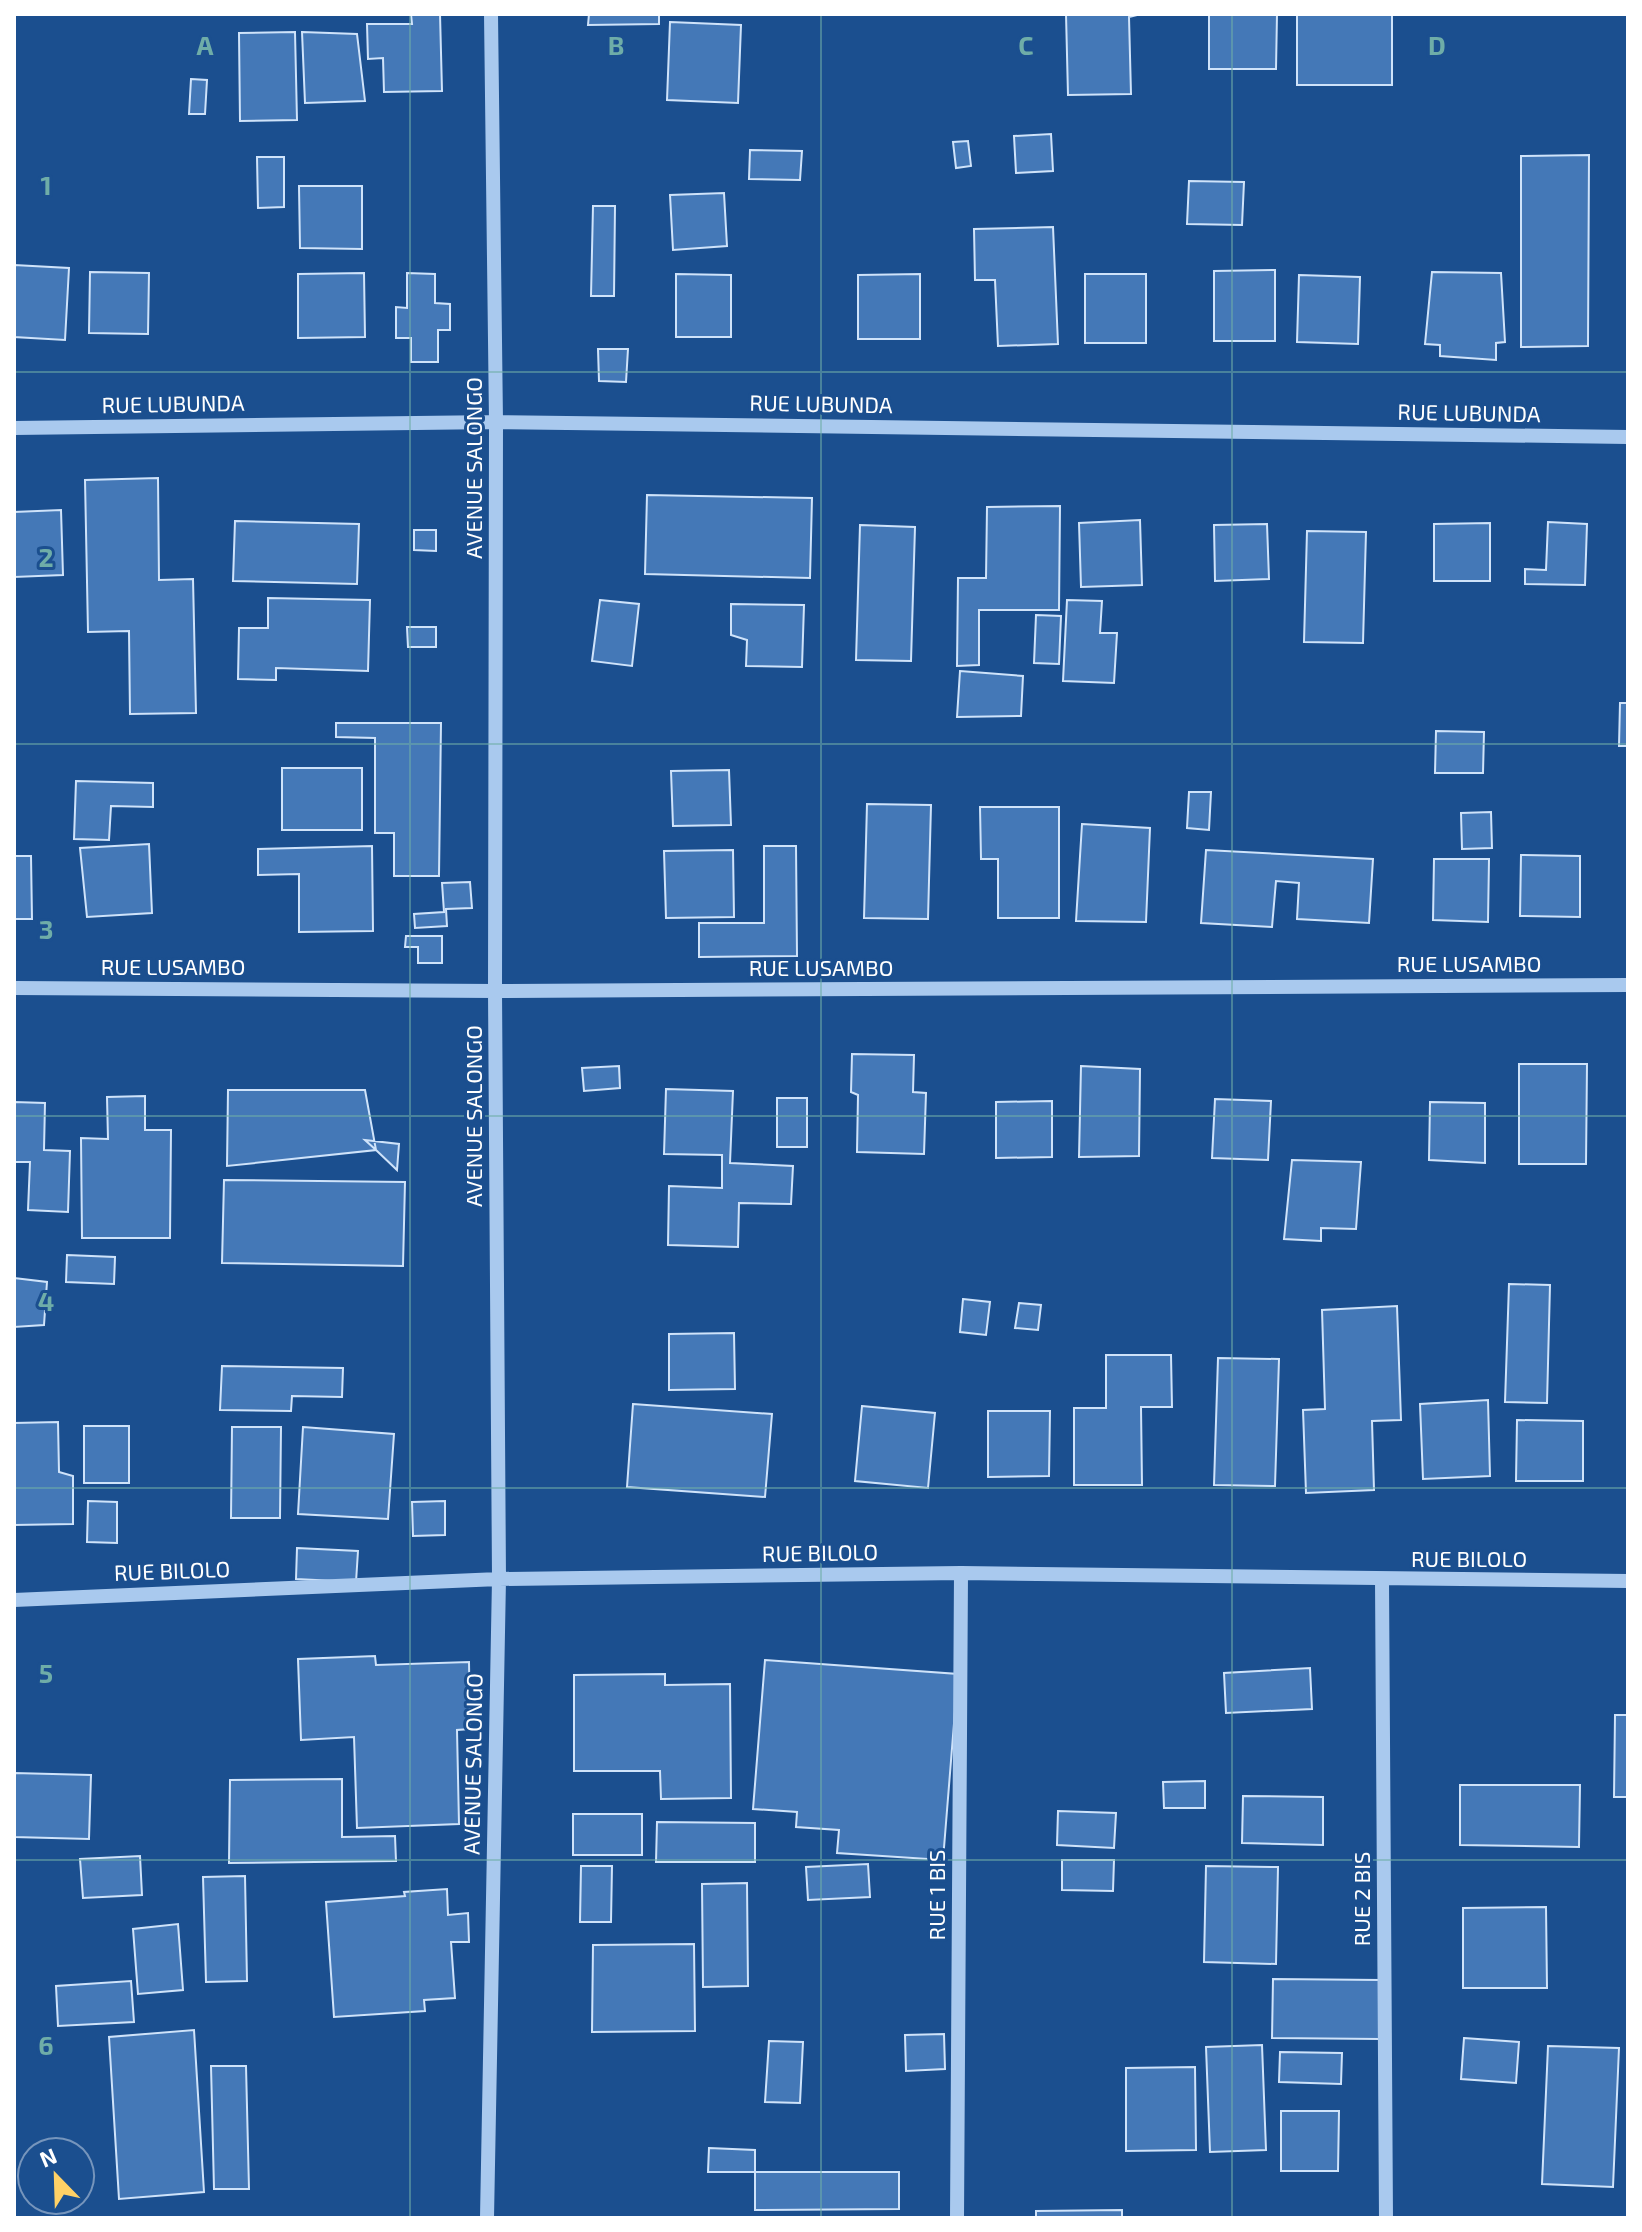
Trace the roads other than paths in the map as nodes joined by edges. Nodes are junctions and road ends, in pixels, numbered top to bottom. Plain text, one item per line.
1 (491, 14) edge
2 (496, 422) junction
3 (14, 428) edge
4 (1628, 437) edge
5 (1628, 985) edge
6 (14, 988) edge
7 (495, 991) junction
8 (961, 1573) junction
9 (499, 1579) junction
10 (1382, 1580) junction
11 (1628, 1581) edge
12 (14, 1600) edge
13 (487, 2218) edge
14 (957, 2218) edge
15 (1386, 2218) edge

1 - 2 street, AVENUE SALONGO
2 - 3 street, RUE LUBUNDA
2 - 4 street, RUE LUBUNDA
2 - 7 street, AVENUE SALONGO
5 - 7 street, RUE LUSAMBO
6 - 7 street, RUE LUSAMBO
7 - 9 street, AVENUE SALONGO
8 - 9 street, RUE BILOLO
8 - 10 street, RUE BILOLO
8 - 14 street, RUE 1 BIS
9 - 12 street, RUE BILOLO
9 - 13 street, AVENUE SALONGO
10 - 11 street, RUE BILOLO
10 - 15 street, RUE 2 BIS

